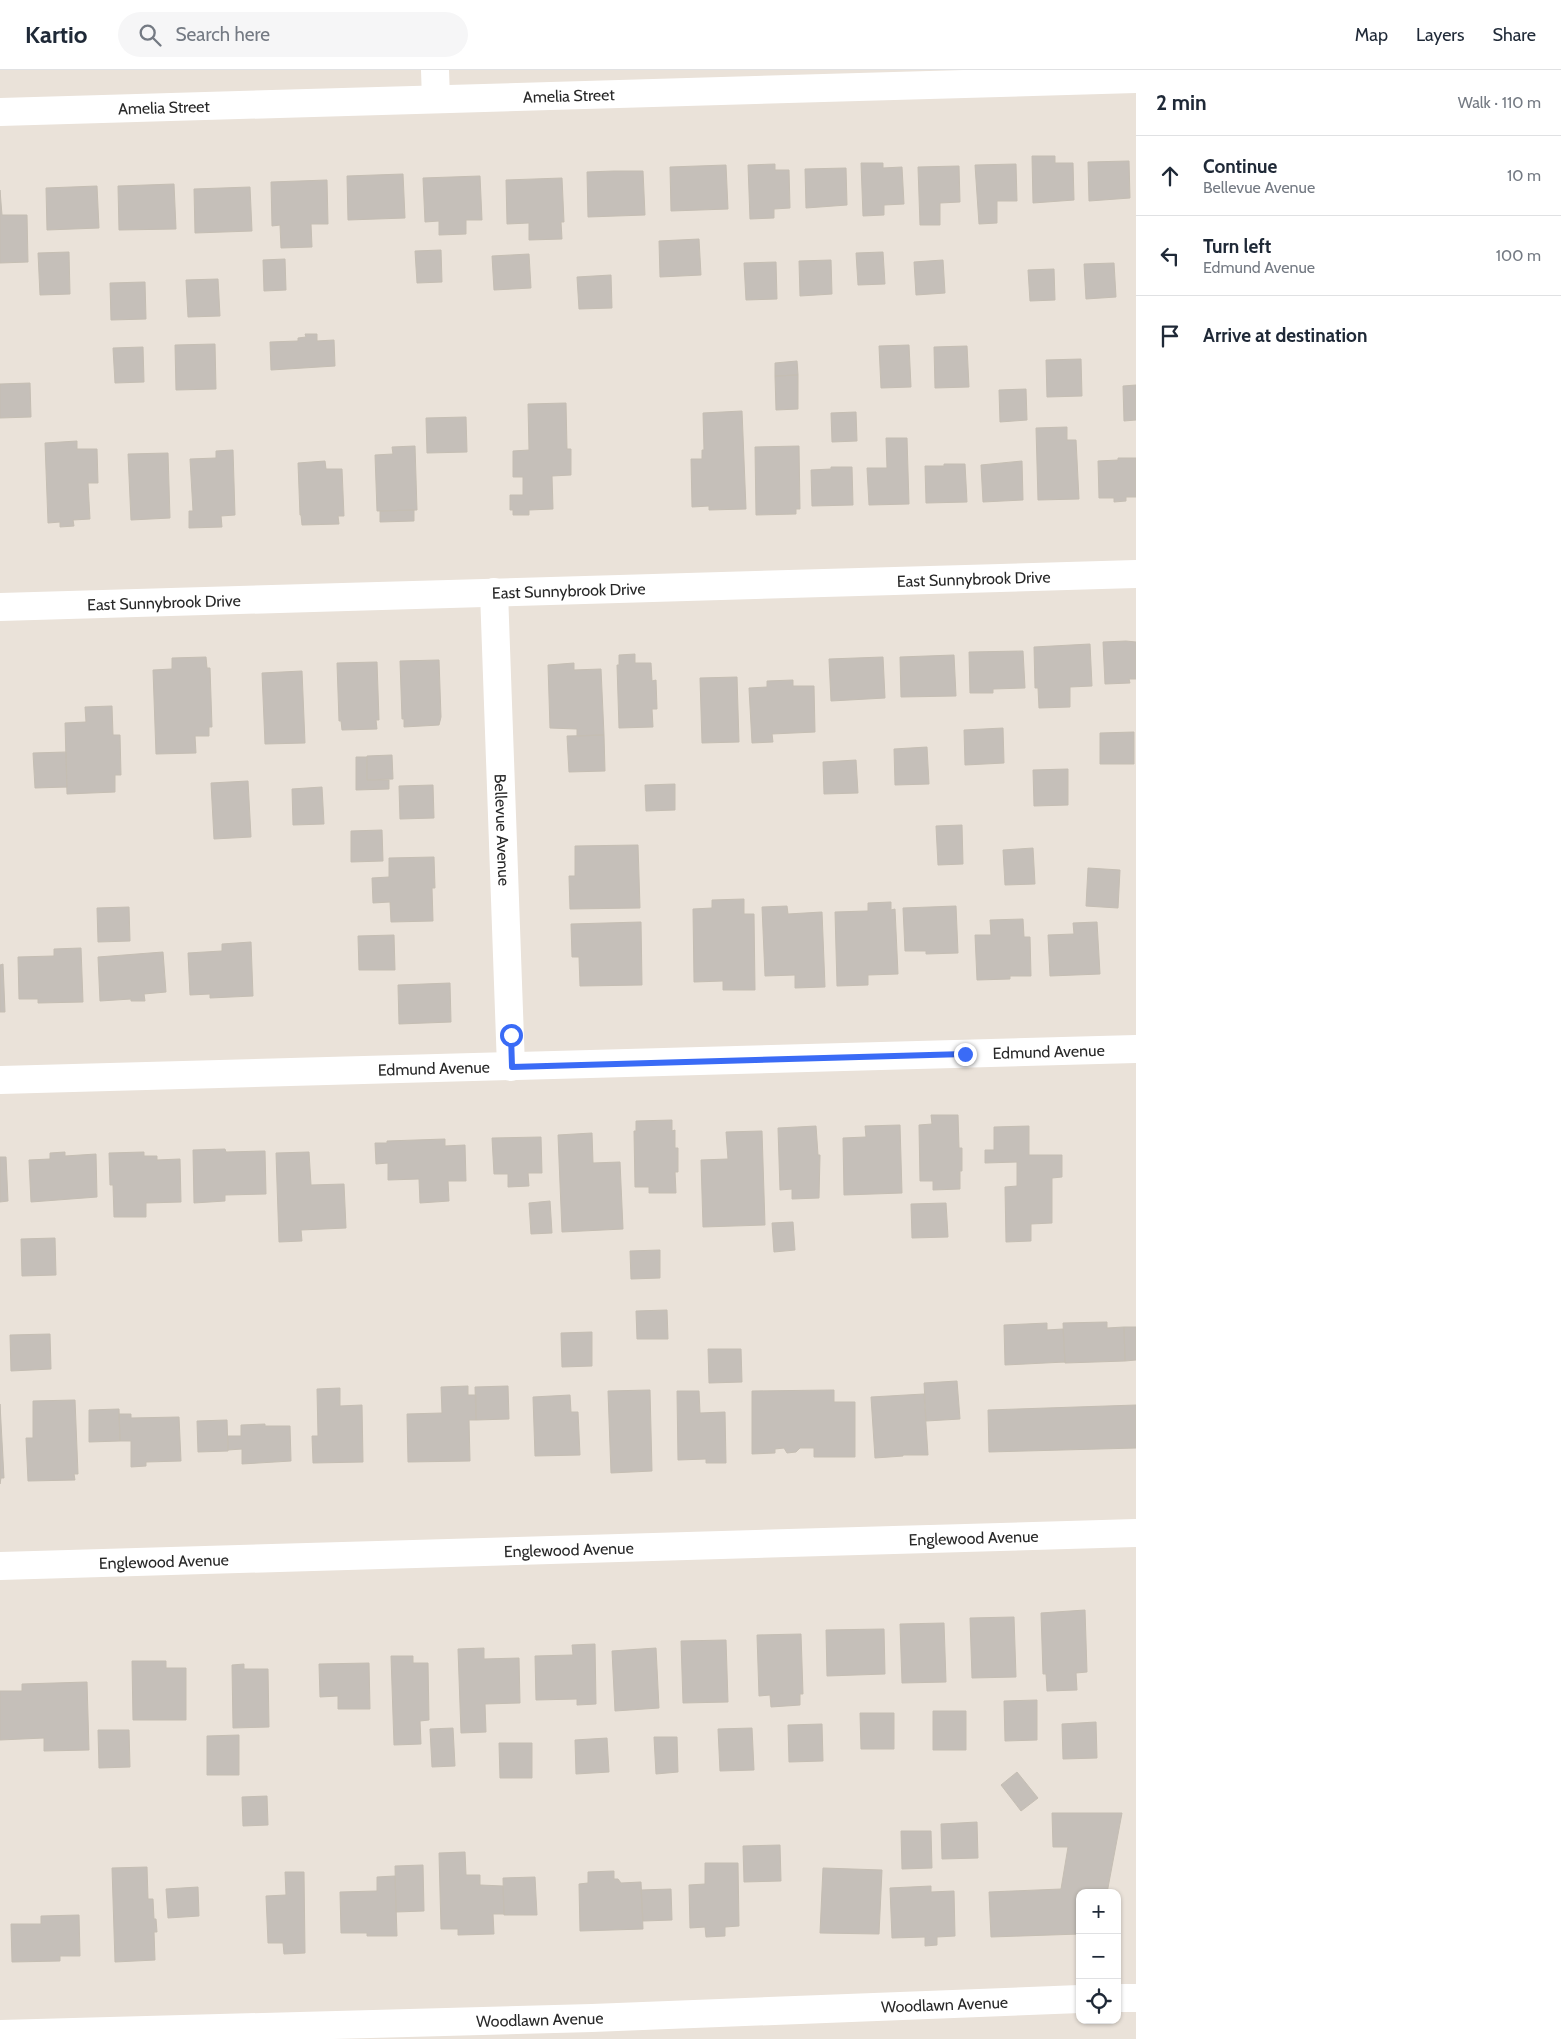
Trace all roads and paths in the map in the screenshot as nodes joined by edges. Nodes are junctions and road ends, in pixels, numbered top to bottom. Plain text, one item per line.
1 (435, 70) edge
2 (1136, 79) edge
3 (436, 99) junction
4 (0, 112) edge
5 (1136, 574) edge
6 (494, 592) junction
7 (0, 607) edge
8 (1136, 1049) edge
9 (512, 1067) junction
10 (0, 1080) edge
11 (1136, 1533) edge
12 (0, 1566) edge
13 (1121, 1998) edge
14 (1136, 1998) edge
15 (1076, 1999) edge
16 (0, 2034) edge

1 - 3 street
2 - 3 street, Amelia Street
3 - 4 street, Amelia Street
5 - 6 street, East Sunnybrook Drive
6 - 7 street, East Sunnybrook Drive
6 - 9 street, Bellevue Avenue
8 - 9 street, Edmund Avenue
9 - 10 street, Edmund Avenue
11 - 12 street, Englewood Avenue
13 - 14 street
15 - 16 street, Woodlawn Avenue

